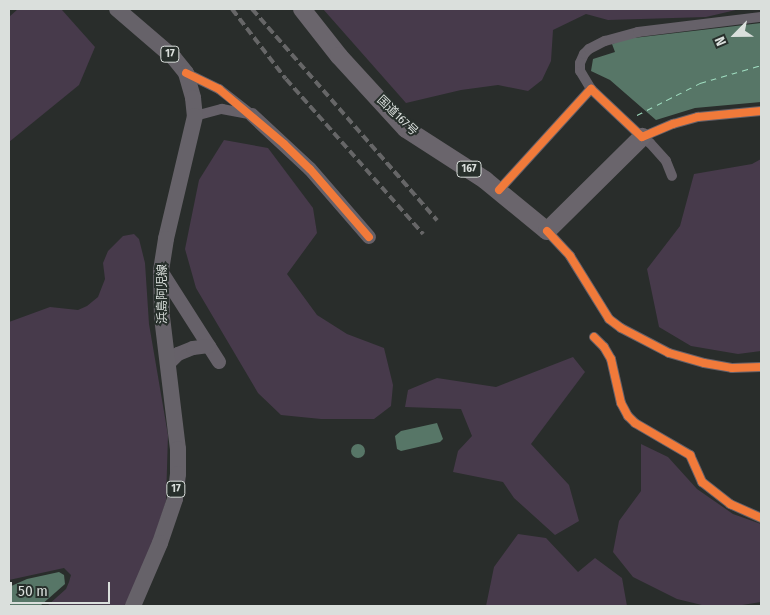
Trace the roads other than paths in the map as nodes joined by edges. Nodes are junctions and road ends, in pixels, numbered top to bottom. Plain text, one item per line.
1 (117, 9) edge
2 (302, 9) edge
3 (761, 17) edge
4 (186, 73) junction
5 (591, 89) junction
6 (761, 111) edge
7 (252, 115) junction
8 (195, 116) junction
9 (642, 137) junction
10 (672, 176) dead end
11 (499, 190) junction
12 (547, 231) junction
13 (368, 237) dead end
14 (162, 271) junction
15 (594, 337) dead end
16 (209, 346) junction
17 (219, 362) dead end
18 (168, 364) junction
19 (761, 367) edge
20 (761, 518) edge
21 (134, 606) edge

1 - 4 main road, 浜島阿児線 / 17
2 - 11 highway, 国道167号 / 167
3 - 5 street
4 - 7 street
4 - 8 main road, 浜島阿児線 / 17
5 - 9 street
5 - 11 street
6 - 9 street
7 - 8 street
7 - 13 street
8 - 14 main road, 浜島阿児線 / 17
9 - 10 street
9 - 12 highway
11 - 12 highway, 国道167号 / 167
12 - 19 street
14 - 16 street
14 - 18 main road, 浜島阿児線 / 17
15 - 20 street
16 - 17 street
16 - 18 street
18 - 21 main road, 浜島阿児線 / 17

